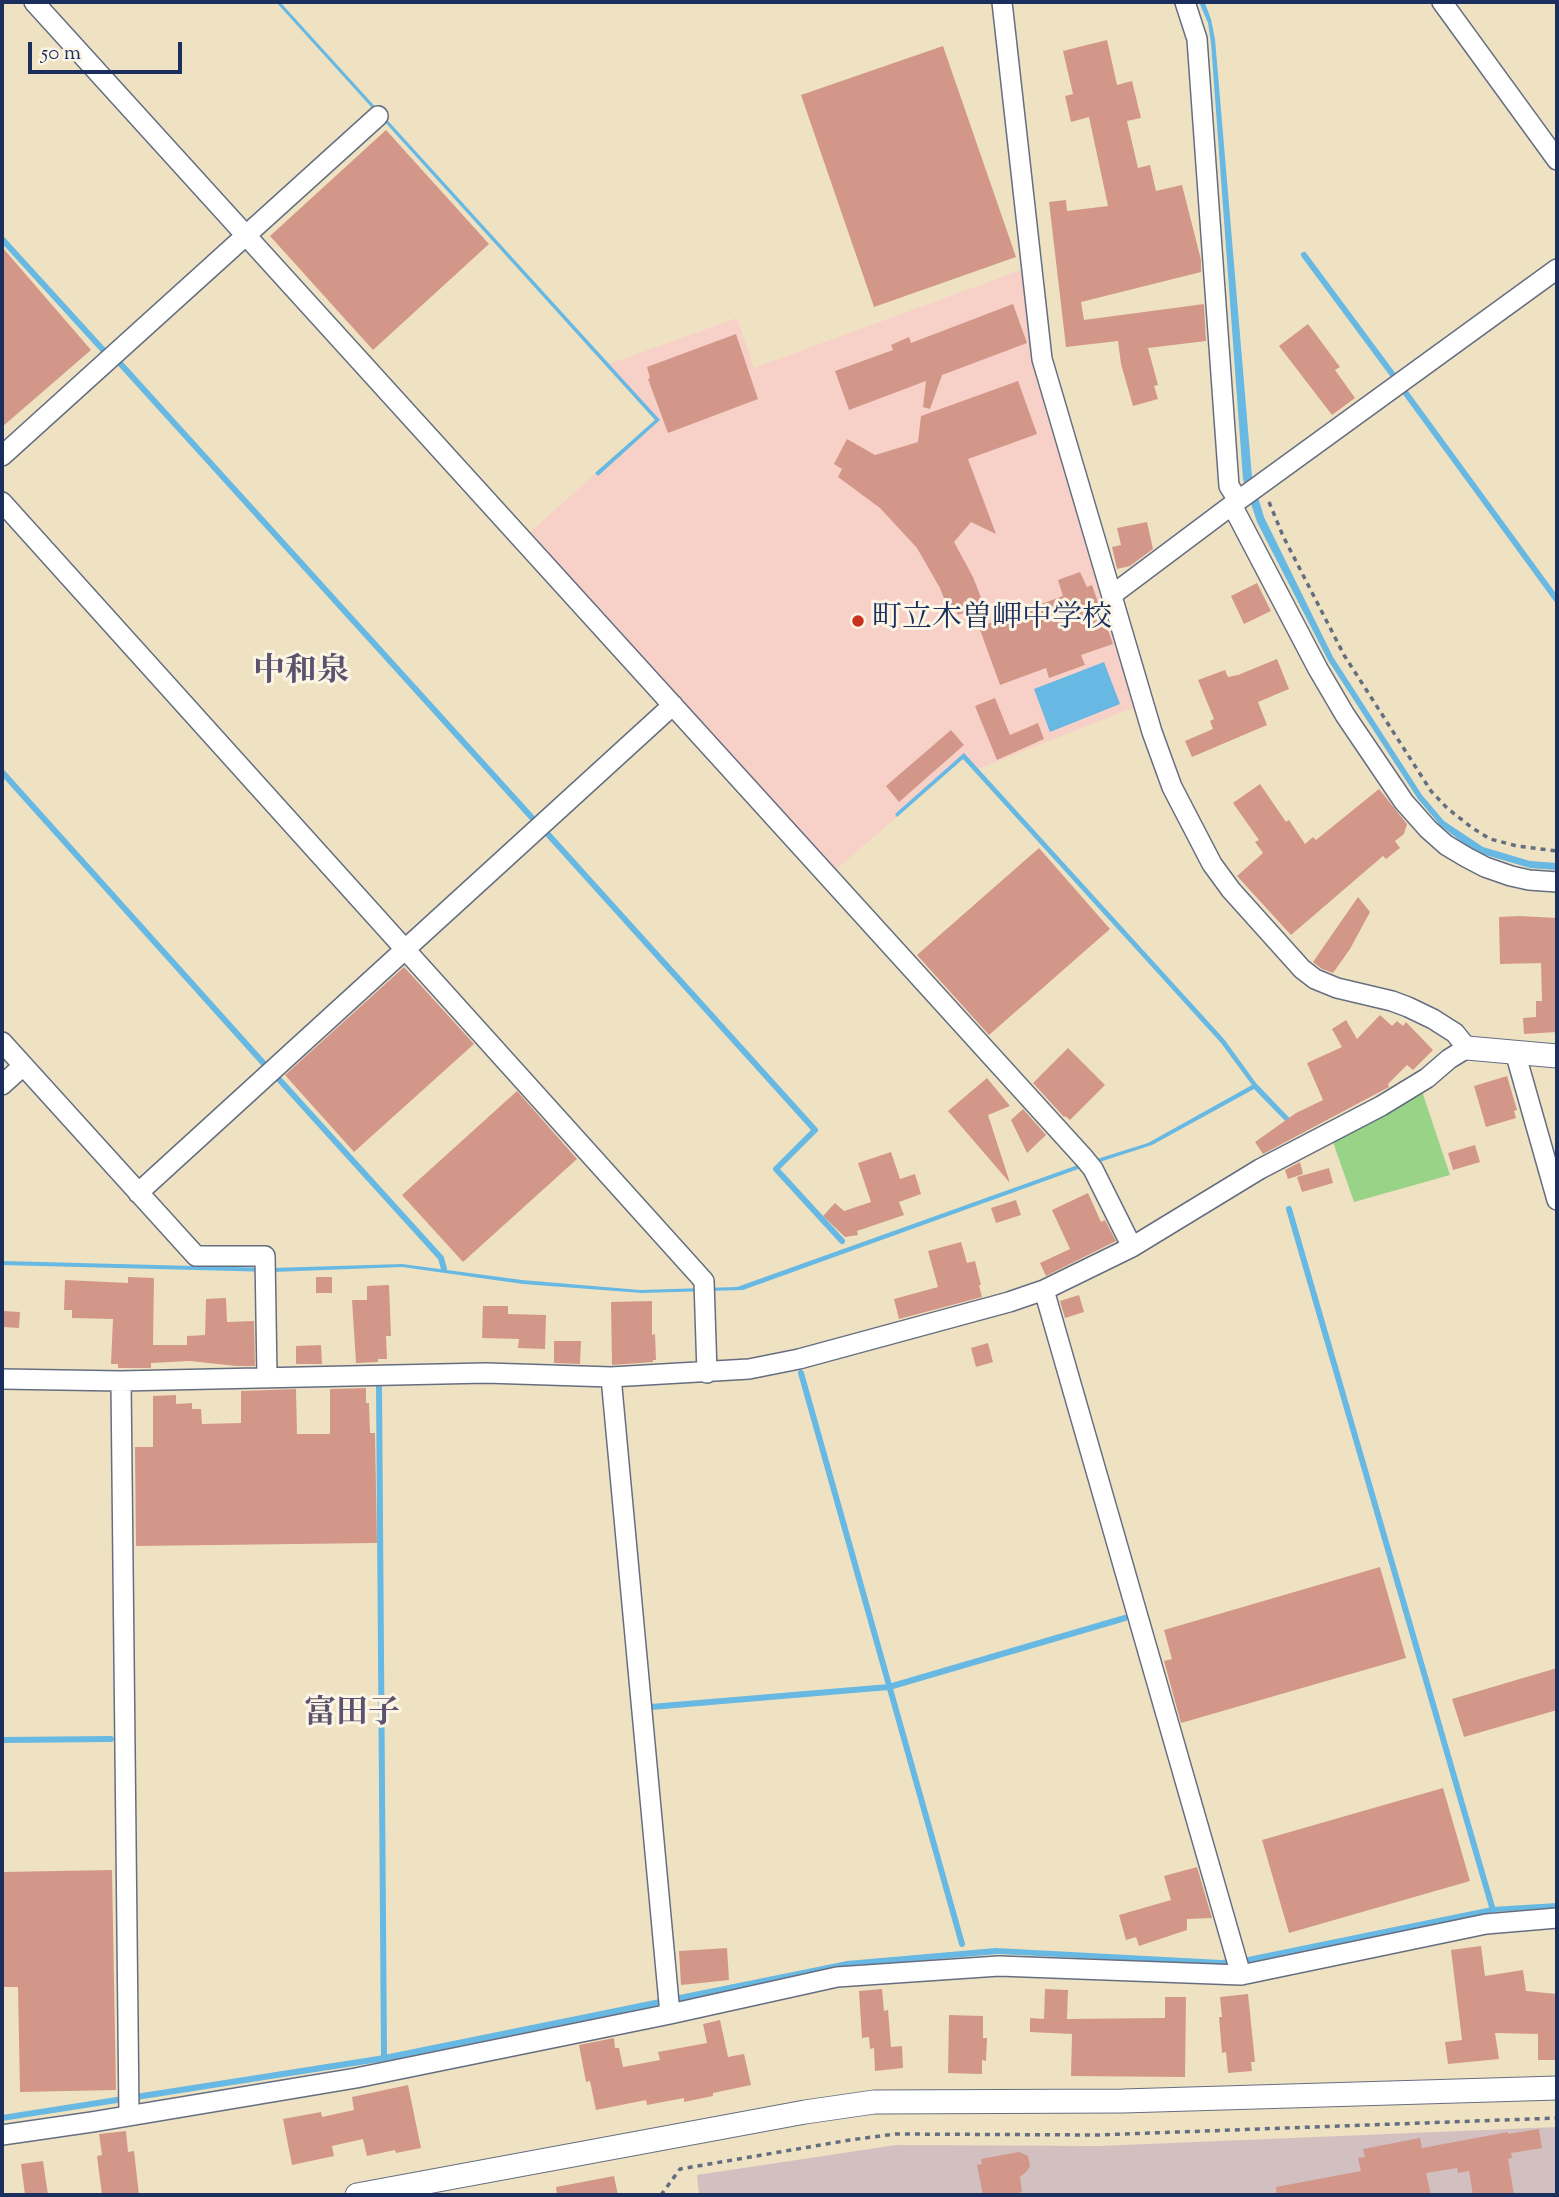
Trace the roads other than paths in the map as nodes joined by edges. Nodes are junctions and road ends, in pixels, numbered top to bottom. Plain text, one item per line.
1 (34, 2) edge
2 (1002, 2) edge
3 (1185, 2) edge
4 (1442, 2) edge
5 (378, 116) dead end
6 (1557, 160) edge
7 (246, 235) junction
8 (1557, 268) edge
9 (2, 456) edge
10 (1246, 494) junction
11 (2, 502) edge
12 (1112, 595) junction
13 (673, 705) junction
14 (1557, 882) edge
15 (405, 949) junction
16 (2, 1042) edge
17 (1467, 1048) junction
18 (1515, 1052) junction
19 (1557, 1056) edge
20 (23, 1066) junction
21 (2, 1085) edge
22 (138, 1193) junction
23 (1557, 1200) edge
24 (1132, 1247) junction
25 (1044, 1290) junction
26 (707, 1373) junction
27 (267, 1377) junction
28 (611, 1377) junction
29 (2, 1379) edge
30 (121, 1381) junction
31 (1557, 1918) edge
32 (1238, 1966) junction
33 (669, 2003) junction
34 (1557, 2088) edge
35 (129, 2105) junction
36 (2, 2134) edge
37 (357, 2195) edge

1 - 7 street
2 - 12 street
3 - 10 street
4 - 6 street
5 - 7 street
7 - 9 street
7 - 13 street
8 - 10 street
10 - 12 street
10 - 14 street
11 - 15 street
12 - 17 street
13 - 15 street
13 - 24 street
15 - 22 street
15 - 26 street
16 - 20 street
17 - 18 street
17 - 24 street
18 - 19 street
18 - 23 street
20 - 21 street
20 - 22 street
22 - 27 street
24 - 25 street
25 - 26 street
25 - 32 street
26 - 28 street
27 - 28 street
27 - 30 street
28 - 33 street
29 - 30 street
30 - 35 street
31 - 32 street
32 - 33 street
33 - 35 street
34 - 37 street
35 - 36 street

